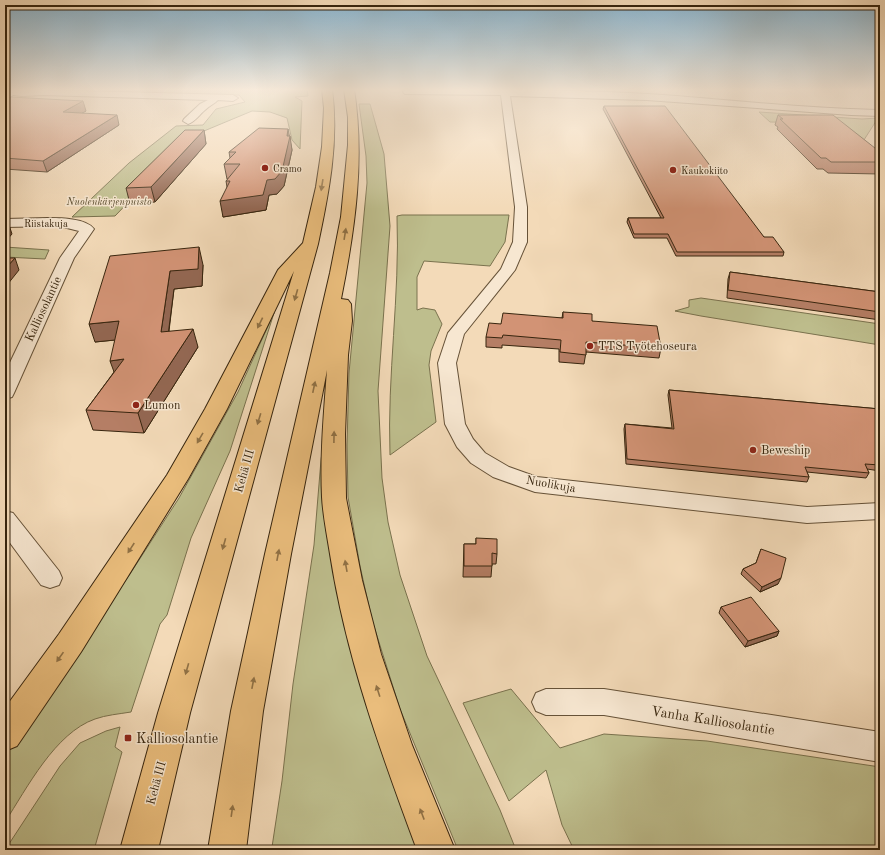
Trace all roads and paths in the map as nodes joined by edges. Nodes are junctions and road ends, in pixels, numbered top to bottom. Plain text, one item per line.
1 (328, 129) edge
2 (353, 129) edge
3 (510, 129) edge
4 (5, 223) edge
5 (86, 229) joint
6 (310, 244) junction
7 (338, 273) junction
8 (5, 393) edge
9 (880, 511) edge
10 (5, 519) edge
11 (50, 578) dead end
12 (546, 702) dead end
13 (5, 735) edge
14 (880, 747) edge
15 (139, 850) edge
16 (227, 850) edge
17 (436, 850) edge

1 -> 6 highway, Kehä III
7 -> 2 highway
3 - 9 street, Nuolikuja
4 - 5 street, Riistakuja
5 - 8 street, Kalliosolantie
6 -> 13 highway
6 -> 15 highway, Kehä III
16 -> 7 highway
17 -> 7 highway
10 - 11 street
12 - 14 street, Vanha Kalliosolantie

